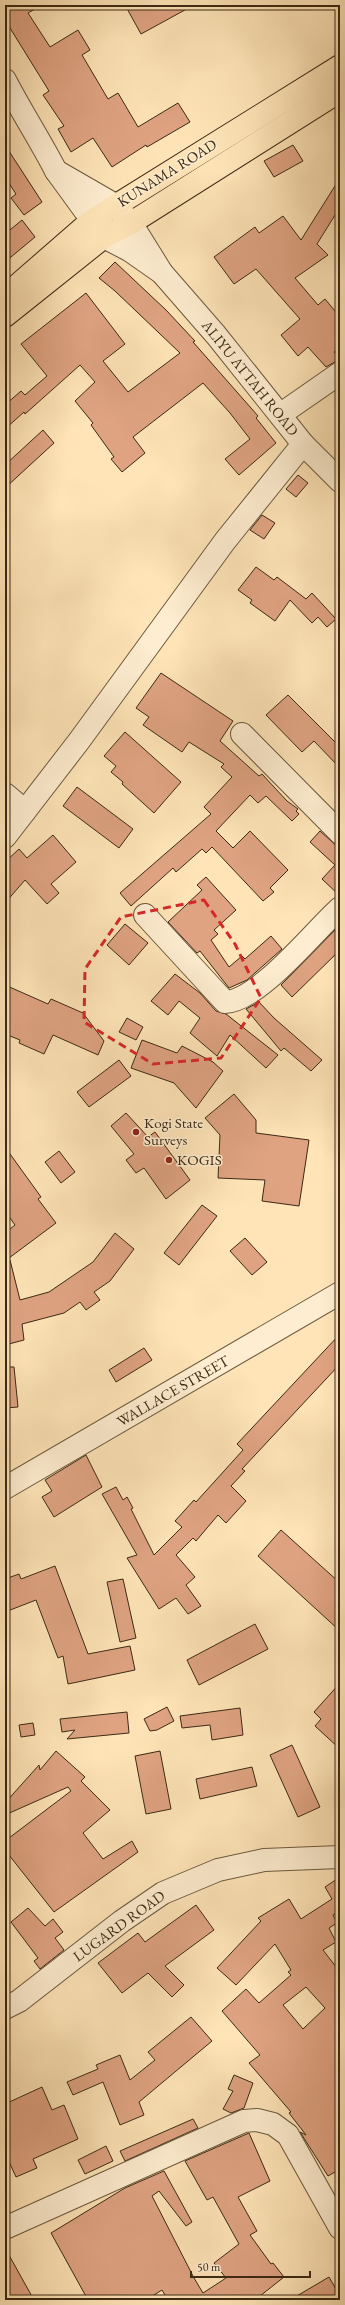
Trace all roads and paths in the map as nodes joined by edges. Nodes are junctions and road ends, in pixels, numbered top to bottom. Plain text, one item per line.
1 (340, 66) edge
2 (5, 80) edge
3 (340, 91) edge
4 (56, 171) junction
5 (115, 205) junction
6 (131, 223) junction
7 (97, 229) junction
8 (162, 273) junction
9 (5, 296) edge
10 (5, 316) edge
11 (340, 373) edge
12 (281, 414) junction
13 (303, 444) junction
14 (340, 481) edge
15 (242, 734) dead end
16 (5, 794) edge
17 (25, 811) junction
18 (340, 832) edge
19 (5, 837) edge
20 (340, 908) edge
21 (145, 915) dead end
22 (340, 1293) edge
23 (5, 1488) edge
24 (340, 1857) edge
25 (5, 2008) edge
26 (5, 2228) edge
27 (340, 2228) edge

1 - 5 main road, KUNAMA ROAD
2 - 4 street, ALIYU ATTAH ROAD
3 - 6 main road, KUNAMA ROAD
4 - 5 street, ALIYU ATTAH ROAD
4 - 7 street, ALIYU ATTAH ROAD
5 - 6 street, ALIYU ATTAH ROAD
5 - 7 main road, KUNAMA ROAD
6 - 7 main road, KUNAMA ROAD
6 - 8 street, ALIYU ATTAH ROAD
7 - 8 street, ALIYU ATTAH ROAD
7 - 9 main road, KUNAMA ROAD
7 - 10 main road, KUNAMA ROAD
8 - 12 street, ALIYU ATTAH ROAD
11 - 12 street
12 - 13 street, ALIYU ATTAH ROAD
13 - 14 street, ALIYU ATTAH ROAD
13 - 17 street
15 - 18 street
16 - 17 street
17 - 19 street
20 - 21 street
22 - 23 street, WALLACE STREET
24 - 25 street, LUGARD ROAD
26 - 27 street

